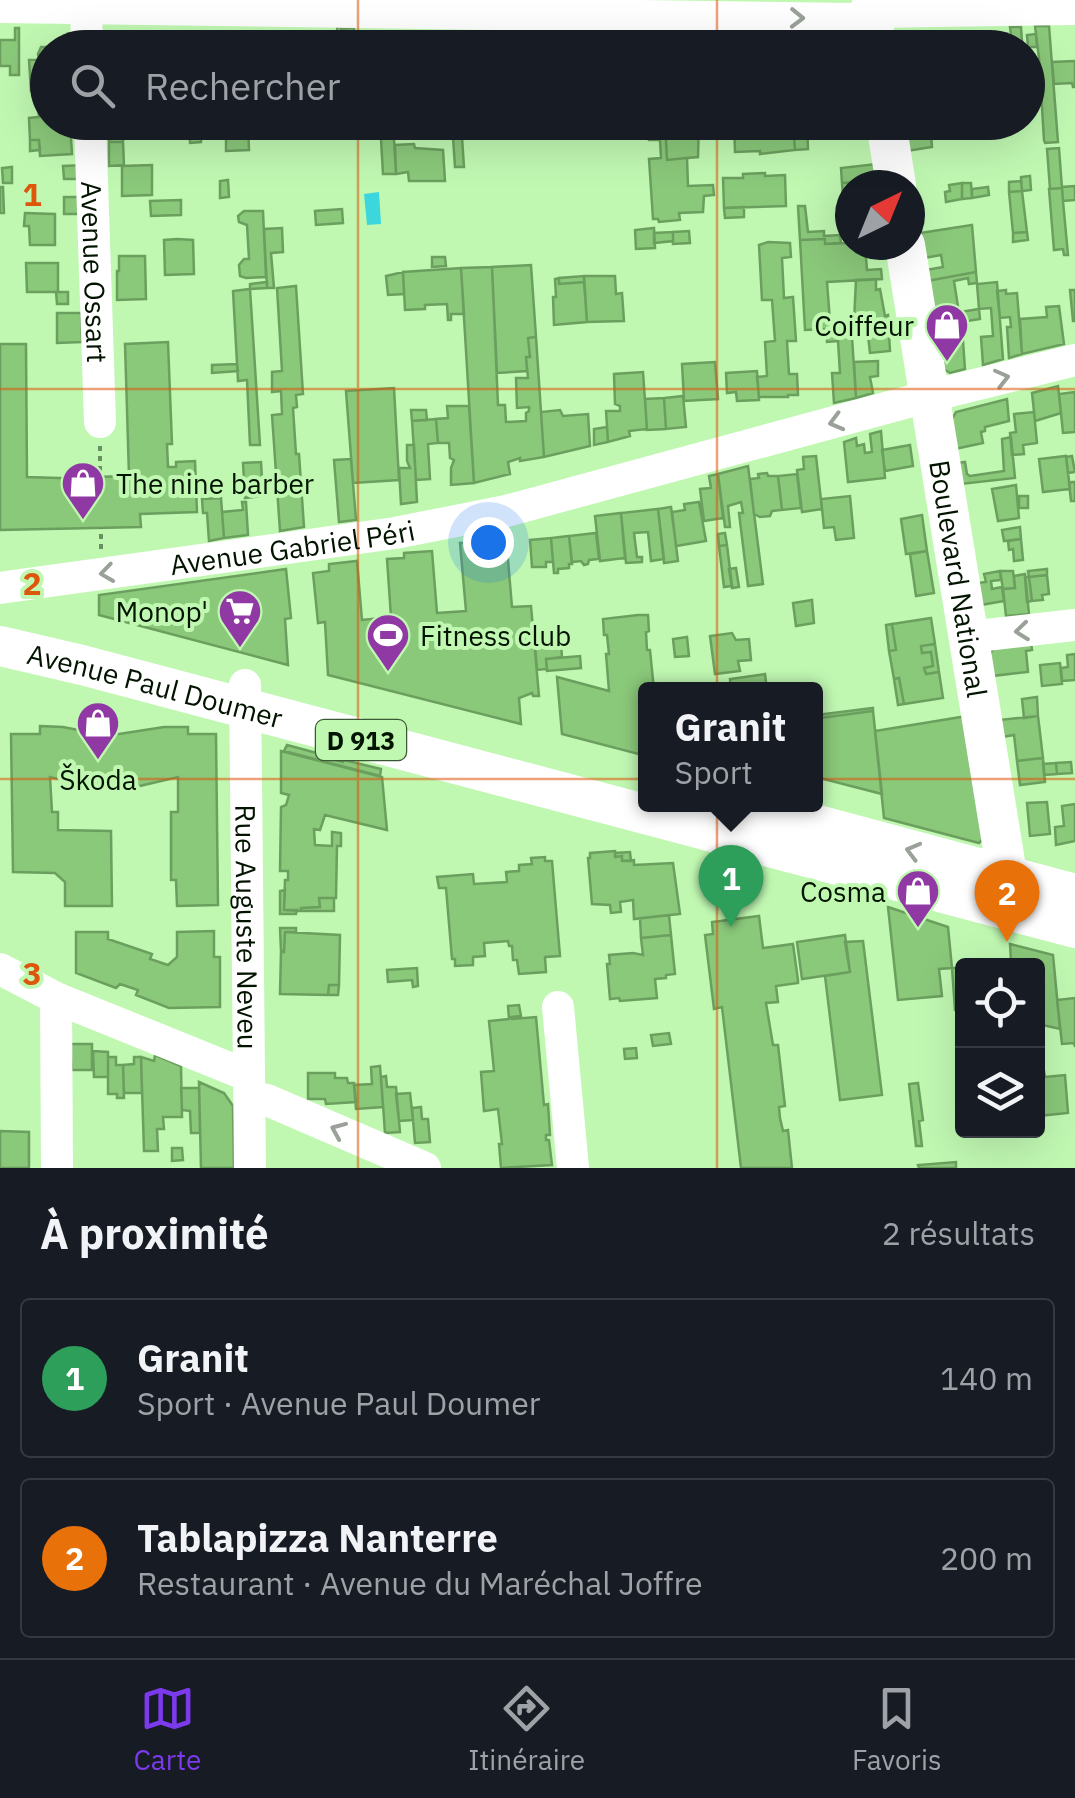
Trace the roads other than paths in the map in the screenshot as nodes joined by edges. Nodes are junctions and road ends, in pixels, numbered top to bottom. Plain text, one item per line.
1 (178, 5) edge
2 (0, 7) edge
3 (668, 8) edge
4 (86, 9) junction
5 (1075, 9) edge
6 (872, 18) edge
7 (87, 30) edge
8 (91, 140) edge
9 (889, 140) edge
10 (894, 170) edge
11 (907, 260) edge
12 (1075, 360) edge
13 (930, 396) junction
14 (100, 422) dead end
15 (0, 588) edge
16 (0, 621) edge
17 (1075, 625) edge
18 (968, 637) junction
19 (0, 646) edge
20 (245, 697) junction
21 (638, 788) edge
22 (638, 807) edge
23 (656, 812) edge
24 (761, 812) edge
25 (1010, 894) junction
26 (1075, 894) edge
27 (1075, 928) edge
28 (0, 968) edge
29 (56, 998) junction
30 (558, 1008) dead end
31 (249, 1087) junction
32 (56, 1168) edge
33 (250, 1168) edge
34 (425, 1168) edge
35 (572, 1168) edge

1 - 3 street
1 - 4 street
2 - 4 street
3 -> 6 street
4 - 7 street
5 - 6 street
8 - 14 street, Avenue Ossart
9 - 10 main road
11 - 13 main road, Boulevard National
13 -> 12 street, Avenue Gabriel Péri
13 -> 15 street, Avenue Gabriel Péri
13 - 18 main road, Boulevard National
16 - 20 main road, Avenue Paul Doumer / D 913
17 -> 18 street
18 - 25 main road, Boulevard National
19 - 20 main road, Avenue Paul Doumer / D 913
20 - 21 main road, Avenue Paul Doumer / D 913
20 - 22 main road, Avenue Paul Doumer / D 913
20 - 31 street, Rue Auguste Neveu
23 - 25 main road, Avenue Paul Doumer / D 913
25 -> 24 main road, D 913
25 - 26 main road, D 913
25 - 27 main road, D 913
28 - 29 street
29 - 31 street
29 - 32 street
30 - 35 street
31 - 33 street, Rue Auguste Neveu
34 -> 31 street

